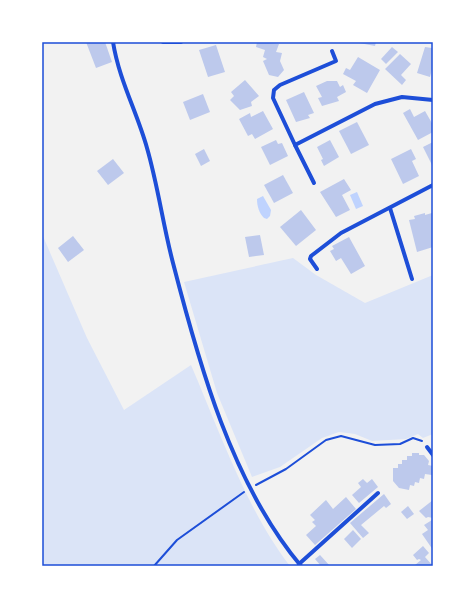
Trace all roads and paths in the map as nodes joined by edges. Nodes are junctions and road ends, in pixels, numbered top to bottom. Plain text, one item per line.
1 (113, 42) edge
2 (163, 42) edge
3 (182, 42) edge
4 (332, 51) dead end
5 (433, 100) edge
6 (295, 145) junction
7 (314, 183) dead end
8 (433, 185) edge
9 (390, 208) junction
10 (317, 269) dead end
11 (412, 279) dead end
12 (427, 447) joint
13 (433, 455) edge
14 (249, 488) junction
15 (378, 494) dead end
16 (300, 565) edge
17 (154, 566) edge

1 - 14 street
2 - 3 street
4 - 6 street
5 - 6 street
6 - 7 street
8 - 9 street
9 - 10 street
9 - 11 street
12 - 13 street
12 - 14 path
14 - 16 street
14 - 17 path
15 - 16 street

